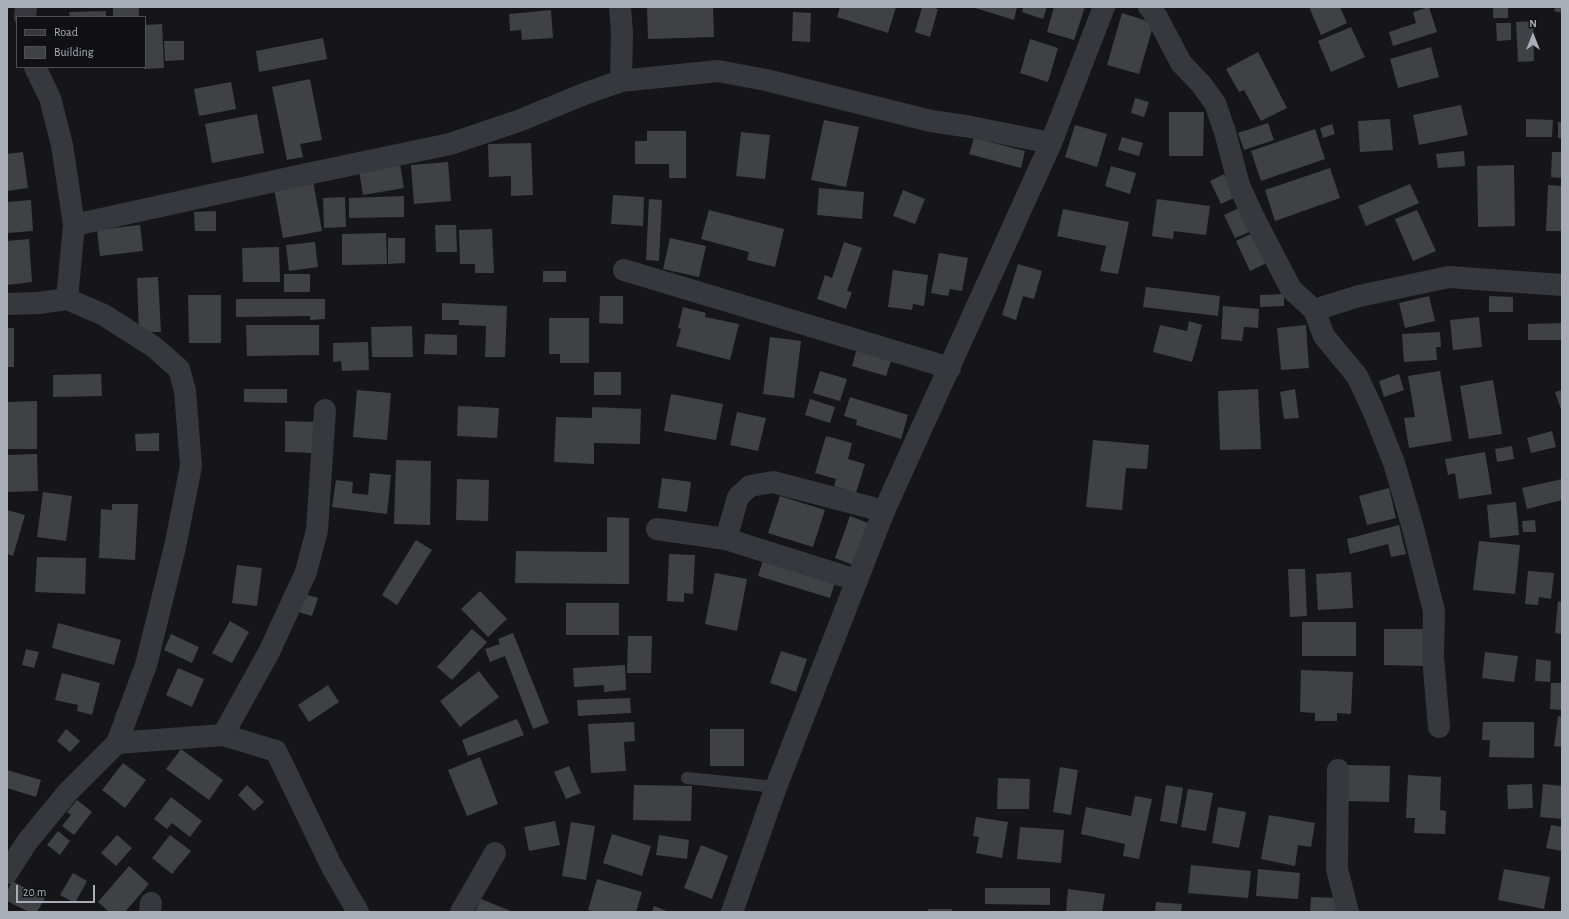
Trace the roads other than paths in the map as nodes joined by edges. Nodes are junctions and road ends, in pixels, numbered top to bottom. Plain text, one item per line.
1 (620, 7) edge
2 (1104, 7) edge
3 (1149, 7) edge
4 (35, 68) edge
5 (621, 81) junction
6 (1051, 143) junction
7 (74, 225) junction
8 (624, 270) dead end
9 (1562, 285) edge
10 (67, 299) junction
11 (7, 304) edge
12 (1314, 310) junction
13 (950, 368) junction
14 (325, 410) dead end
15 (884, 511) junction
16 (657, 529) dead end
17 (726, 539) junction
18 (856, 580) junction
19 (1438, 727) dead end
20 (223, 735) junction
21 (117, 743) junction
22 (1338, 770) dead end
23 (687, 778) dead end
24 (776, 787) junction
25 (495, 853) dead end
26 (7, 873) edge
27 (358, 912) edge
28 (461, 912) edge
29 (732, 912) edge
30 (1348, 912) edge

1 - 5 street
2 - 6 street
3 - 12 street
4 - 7 street
5 - 6 street
5 - 7 street
6 - 13 street
7 - 10 street
8 - 13 street
9 - 12 street
10 - 11 street
10 - 21 street
12 - 19 street
13 - 15 street
14 - 20 street
15 - 17 street
15 - 18 street
16 - 17 street
17 - 18 street
18 - 24 street
20 - 21 street
20 - 27 street
21 - 26 street
22 - 30 street
23 - 24 lane
24 - 29 street
25 - 28 street

